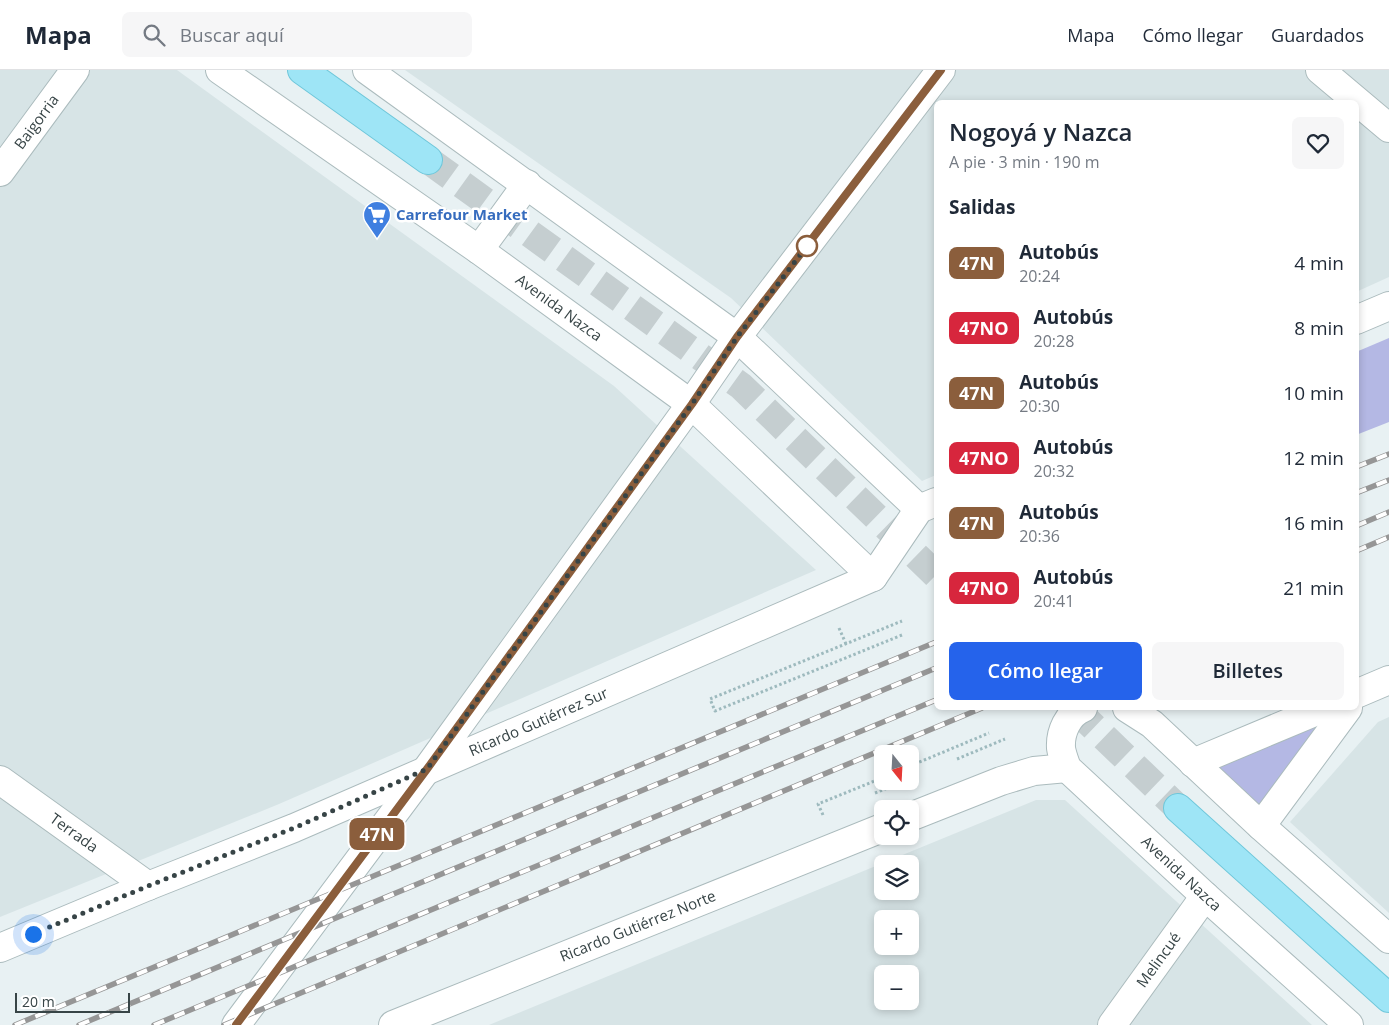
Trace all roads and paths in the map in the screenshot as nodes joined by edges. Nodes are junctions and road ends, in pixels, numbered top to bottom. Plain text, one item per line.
1 (75, 70) edge
2 (220, 70) edge
3 (302, 70) edge
4 (367, 70) edge
5 (941, 70) edge
6 (1320, 70) edge
7 (1356, 100) edge
8 (1359, 103) edge
9 (1389, 128) edge
10 (428, 160) tunnel mouth
11 (0, 172) edge
12 (527, 184) junction
13 (479, 250) junction
14 (1389, 306) edge
15 (1359, 319) edge
16 (737, 337) junction
17 (692, 404) junction
18 (928, 506) edge
19 (872, 577) junction
20 (902, 621) dead end
21 (902, 635) dead end
22 (1389, 680) edge
23 (1359, 696) edge
24 (1077, 710) edge
25 (1130, 710) edge
26 (1319, 710) edge
27 (1346, 710) edge
28 (989, 733) dead end
29 (1005, 739) dead end
30 (965, 755) dead end
31 (919, 762) edge
32 (1193, 763) junction
33 (1067, 768) junction
34 (427, 769) junction
35 (0, 780) edge
36 (874, 781) edge
37 (883, 790) edge
38 (868, 796) dead end
39 (1178, 808) tunnel mouth
40 (832, 811) dead end
41 (919, 813) edge
42 (1261, 826) junction
43 (874, 831) edge
44 (148, 886) junction
45 (1205, 896) junction
46 (1389, 939) edge
47 (0, 948) edge
48 (1389, 998) edge
49 (236, 1025) edge
50 (393, 1025) edge
51 (1112, 1025) edge
52 (1349, 1025) edge

1 - 11 street, Baigorria
2 - 13 street, Avenida Nazca
3 - 10 main road
4 - 12 street
5 - 16 street
6 - 7 street
8 - 9 street
12 - 13 street
12 - 16 street
13 - 17 street, Avenida Nazca
14 - 15 street
16 - 17 street
16 - 18 street
17 - 19 street, Avenida Nazca
17 - 34 street
18 - 19 street
19 - 34 street, Ricardo Gutiérrez Sur
20 - 21 path
22 - 23 street
24 - 33 street
25 - 32 street
26 - 32 street
27 - 42 street
28 - 31 path
29 - 30 path
32 - 42 street
33 - 41 street
33 - 45 street, Avenida Nazca
34 - 44 street, Ricardo Gutiérrez Sur
34 - 49 street
35 - 44 street, Terrada
36 - 40 path
37 - 38 path
39 - 48 main road
42 - 46 street
43 - 50 street, Ricardo Gutiérrez Norte
44 - 47 street, Ricardo Gutiérrez Sur
45 - 51 street, Melincué
45 - 52 street, Avenida Nazca

